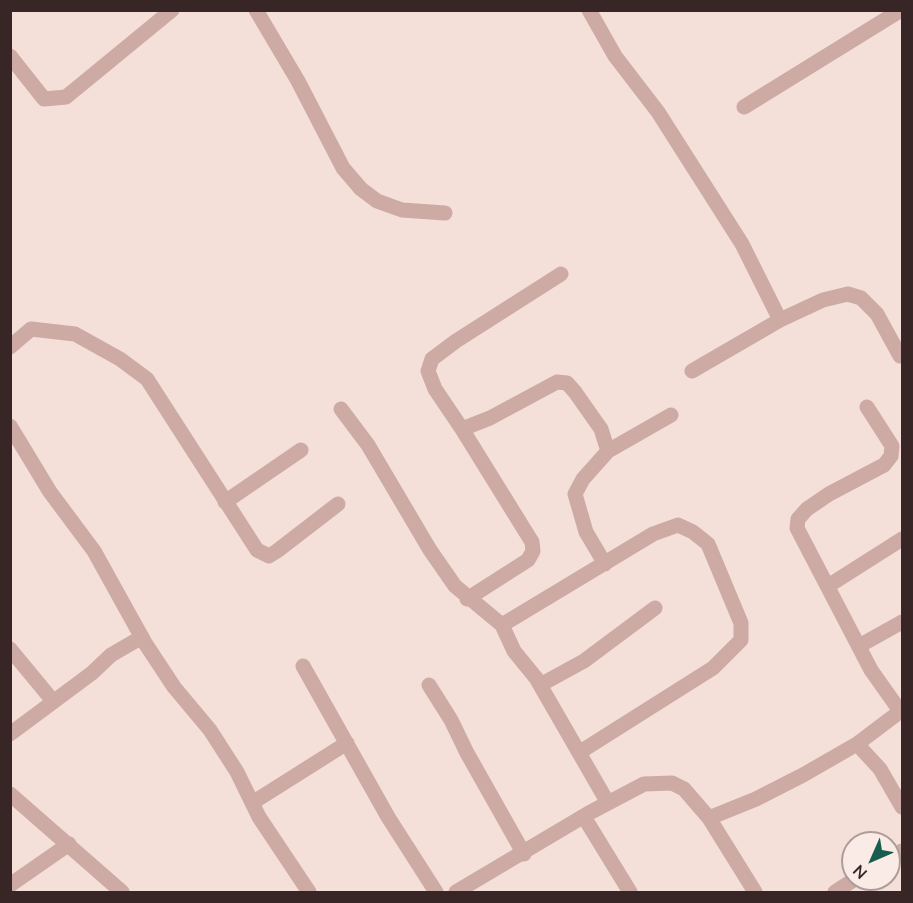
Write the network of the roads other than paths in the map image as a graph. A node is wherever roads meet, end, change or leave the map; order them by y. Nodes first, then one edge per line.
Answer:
1 (172, 10) edge
2 (256, 10) edge
3 (590, 10) edge
4 (901, 10) edge
5 (10, 56) edge
6 (744, 107) dead end
7 (445, 213) dead end
8 (561, 274) dead end
9 (780, 320) junction
10 (10, 347) edge
11 (900, 356) dead end
12 (692, 371) dead end
13 (867, 407) dead end
14 (341, 409) dead end
15 (671, 415) dead end
16 (10, 426) edge
17 (462, 429) junction
18 (301, 450) dead end
19 (608, 451) junction
20 (225, 502) junction
21 (338, 504) dead end
22 (903, 539) edge
23 (605, 564) junction
24 (828, 586) junction
25 (467, 599) junction
26 (655, 608) dead end
27 (903, 622) edge
28 (502, 625) junction
29 (142, 637) junction
30 (859, 646) junction
31 (10, 649) edge
32 (303, 666) dead end
33 (429, 684) dead end
34 (540, 685) junction
35 (53, 701) junction
36 (901, 710) edge
37 (10, 734) edge
38 (347, 743) junction
39 (857, 744) junction
40 (580, 752) junction
41 (10, 794) edge
42 (252, 803) junction
43 (608, 803) junction
44 (903, 807) edge
45 (584, 816) junction
46 (709, 818) junction
47 (69, 844) junction
48 (524, 854) junction
49 (10, 885) edge
50 (477, 888) edge
51 (122, 892) edge
52 (309, 892) edge
53 (436, 892) edge
54 (456, 892) edge
55 (630, 892) edge
56 (755, 892) edge

1 - 5 street
2 - 7 street
3 - 9 street
4 - 6 street
8 - 17 street
9 - 11 street
9 - 12 street
10 - 20 street
13 - 24 street
14 - 25 street
15 - 19 street
16 - 29 street
17 - 19 street
17 - 25 street
18 - 20 street
19 - 23 street
20 - 21 street
22 - 24 street
23 - 28 street
23 - 40 street
24 - 30 street
25 - 28 street
26 - 34 street
27 - 30 street
28 - 34 street
29 - 35 street
29 - 42 street
30 - 36 street
31 - 35 street
32 - 38 street
33 - 48 street
34 - 40 street
35 - 37 street
36 - 39 street
38 - 42 street
38 - 53 street
39 - 44 street
39 - 46 street
40 - 43 street
41 - 47 street
42 - 52 street
43 - 45 street
43 - 46 street
45 - 48 street
45 - 55 street
46 - 56 street
47 - 49 street
47 - 51 street
48 - 50 street
50 - 54 street

